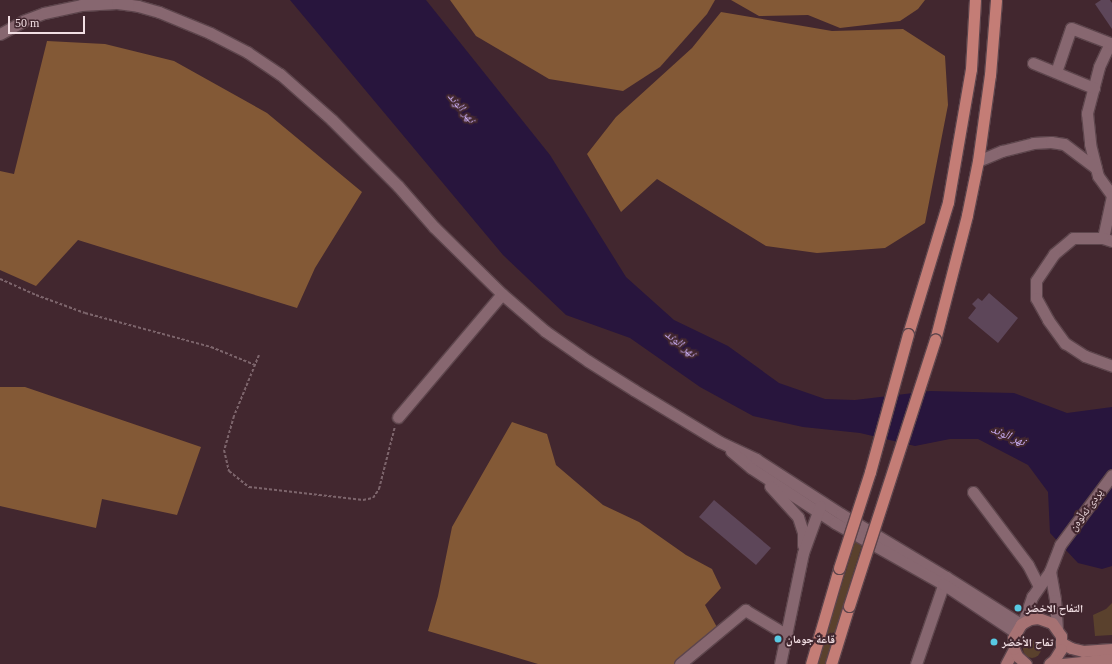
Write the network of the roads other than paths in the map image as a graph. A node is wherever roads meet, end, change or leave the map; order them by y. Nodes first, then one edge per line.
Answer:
1 (975, 0) edge
2 (996, 0) edge
3 (0, 34) edge
4 (1111, 44) edge
5 (1033, 63) dead end
6 (1056, 72) junction
7 (1094, 88) junction
8 (978, 161) junction
9 (1096, 168) junction
10 (1112, 196) edge
11 (1107, 239) edge
12 (502, 294) junction
13 (1112, 366) edge
14 (398, 417) road end
15 (720, 442) junction
16 (751, 468) junction
17 (1112, 475) edge
18 (973, 492) dead end
19 (820, 507) junction
20 (803, 553) junction
21 (1050, 571) junction
22 (945, 580) junction
23 (1038, 585) junction
24 (1020, 626) junction
25 (1057, 629) junction
26 (787, 635) junction
27 (1061, 646) junction
28 (1014, 649) junction
29 (1111, 658) edge
30 (680, 664) edge
31 (780, 664) edge
32 (811, 664) edge
33 (831, 664) edge
34 (916, 664) edge
35 (1006, 664) edge
36 (1026, 664) edge
37 (1049, 664) edge
38 (1065, 664) edge

1 - 32 main road, bridge
2 - 8 main road
3 - 12 street
4 - 6 street
4 - 7 street
5 - 6 street
6 - 7 street
7 - 9 street
8 - 9 street
8 - 33 main road, bridge
9 - 10 street
10 - 11 street
11 - 13 street
12 - 14 street
12 - 15 street
15 - 16 street
15 - 19 street
16 - 19 street
16 - 20 street
17 - 21 street, پردی ئەڵوەن
18 - 23 street
19 - 20 street
19 - 22 street
20 - 26 street
21 - 23 street
21 - 25 street
22 - 24 street
22 - 34 street
23 - 24 street
24 - 25 main road
24 - 28 main road
25 - 27 main road
26 - 30 street
26 - 31 street
27 - 29 main road
27 - 37 main road
27 - 38 street
28 - 35 main road
28 - 36 main road
29 - 38 main road

